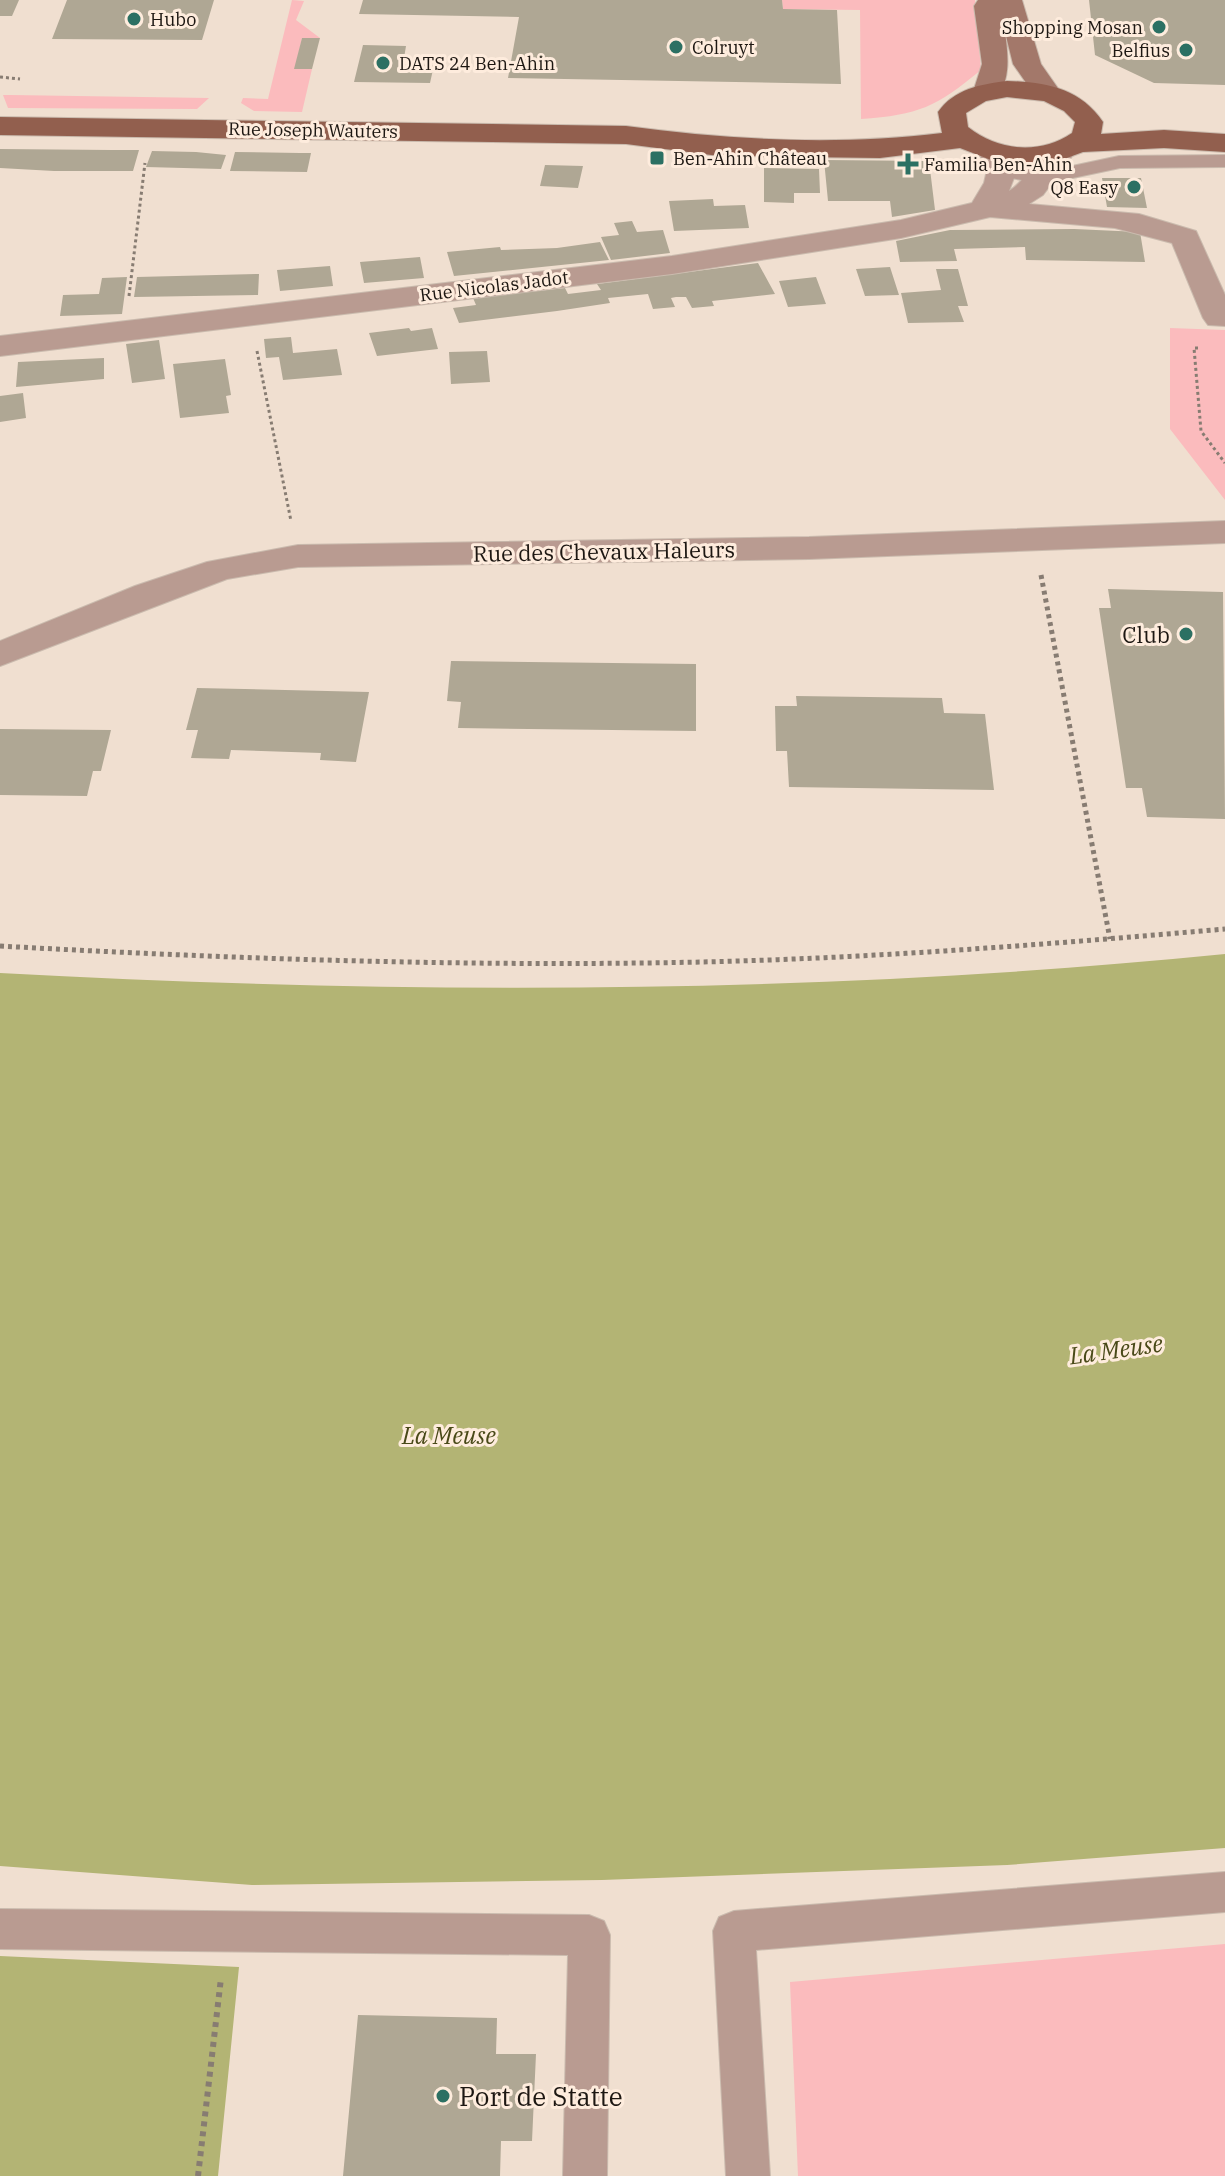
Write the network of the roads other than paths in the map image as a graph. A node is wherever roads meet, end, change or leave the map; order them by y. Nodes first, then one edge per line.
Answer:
1 (986, 0) edge
2 (1009, 0) edge
3 (987, 92) junction
4 (1048, 94) junction
5 (952, 112) junction
6 (1085, 114) junction
7 (0, 126) edge
8 (1225, 128) edge
9 (626, 135) junction
10 (963, 139) junction
11 (1225, 143) edge
12 (1070, 147) junction
13 (997, 161) junction
14 (1225, 161) edge
15 (1044, 178) junction
16 (984, 207) junction
17 (1222, 321) edge
18 (0, 346) edge
19 (1225, 532) edge
20 (0, 654) edge
21 (1225, 1892) edge
22 (0, 1929) edge
23 (585, 2176) edge
24 (748, 2176) edge

1 - 3 main road
2 - 4 main road
3 - 4 main road
3 - 5 main road, Rue Joseph Wauters
4 - 6 main road
5 - 9 main road, Rue Joseph Wauters
5 - 10 main road
6 - 8 main road
6 - 12 main road
7 - 9 main road, Rue Joseph Wauters
9 - 10 main road, Rue Joseph Wauters
10 - 13 main road
11 - 12 main road
12 - 13 main road
12 - 15 street, Rue Nicolas Jadot
13 - 15 lane
13 - 16 street
14 - 15 lane
15 - 16 street, Rue Nicolas Jadot
16 - 17 street
16 - 18 street, Rue Nicolas Jadot
19 - 20 street, Rue des Chevaux Haleurs
21 - 24 lane
22 - 23 lane

